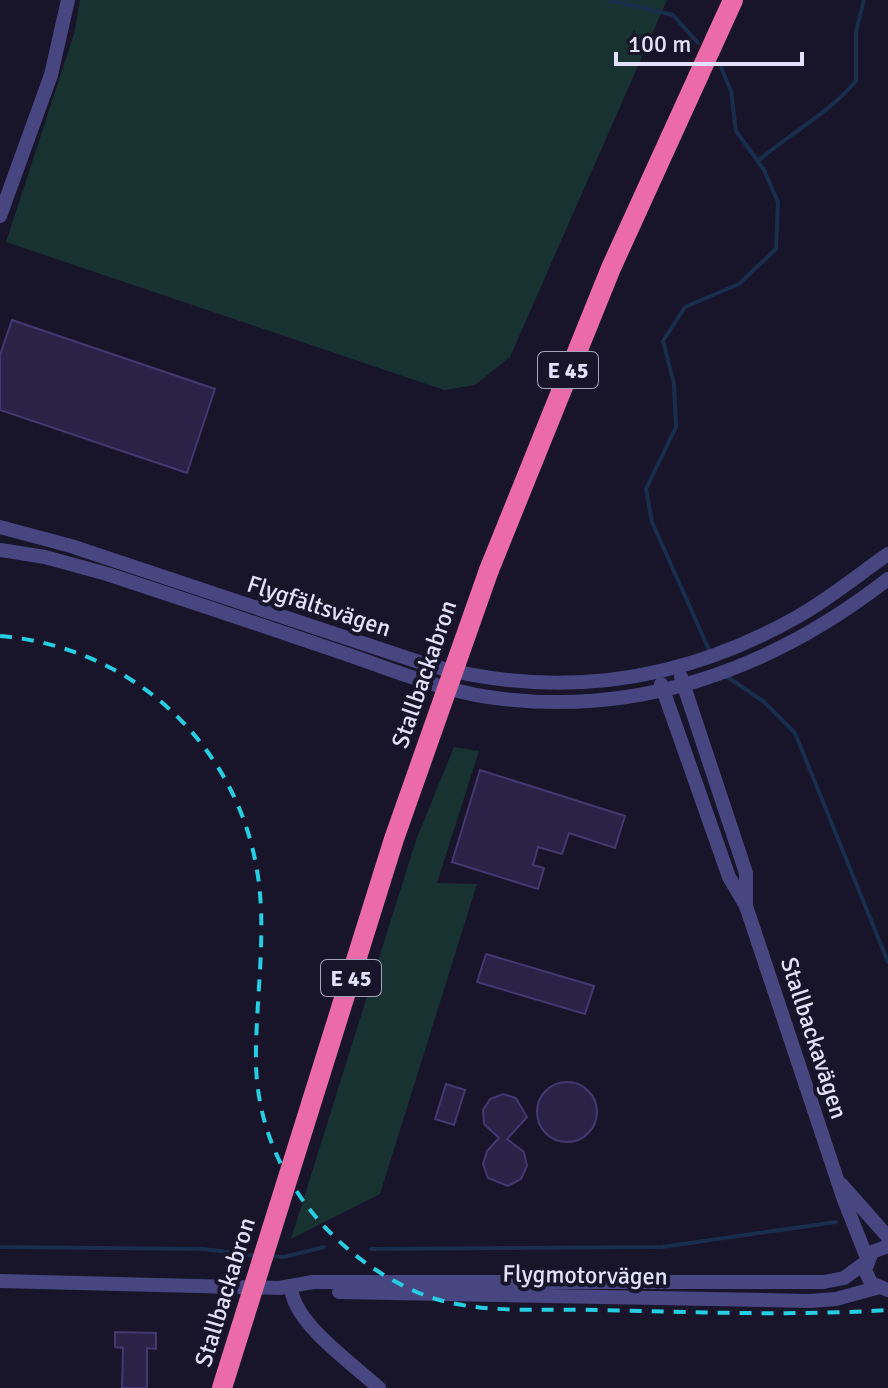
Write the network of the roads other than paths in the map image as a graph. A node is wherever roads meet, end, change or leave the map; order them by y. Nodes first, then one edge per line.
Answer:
1 (68, 0) edge
2 (733, 0) edge
3 (0, 216) edge
4 (0, 527) edge
5 (0, 550) edge
6 (888, 554) edge
7 (888, 579) edge
8 (684, 666) junction
9 (657, 672) junction
10 (685, 685) junction
11 (663, 692) junction
12 (746, 906) junction
13 (841, 1184) junction
14 (888, 1237) edge
15 (888, 1246) edge
16 (867, 1260) junction
17 (0, 1281) edge
18 (291, 1287) junction
19 (882, 1289) edge
20 (222, 1388) edge
21 (379, 1388) edge

1 - 3 street
2 - 20 highway, Stallbackabron / E 45, bridge
4 - 9 street, Flygfältsvägen
5 - 11 street, Flygfältsvägen
6 - 8 street, Flygfältsvägen
7 - 10 street, Flygfältsvägen
8 - 9 street, Flygfältsvägen
8 - 10 street, Stallbackavägen
9 - 11 street, Stallbackavägen
10 - 11 street, Flygfältsvägen
10 - 12 street, Stallbackavägen
11 - 12 street, Stallbackavägen
12 - 13 street, Stallbackavägen
13 - 14 street, Stallbackavägen
13 - 16 street, Stallbackavägen
15 - 16 street, Flygmotorvägen
16 - 18 street, Flygmotorvägen
16 - 19 street, Stallbackavägen
17 - 18 street, Flygmotorvägen
18 - 19 street, Flygmotorvägen
18 - 21 street

